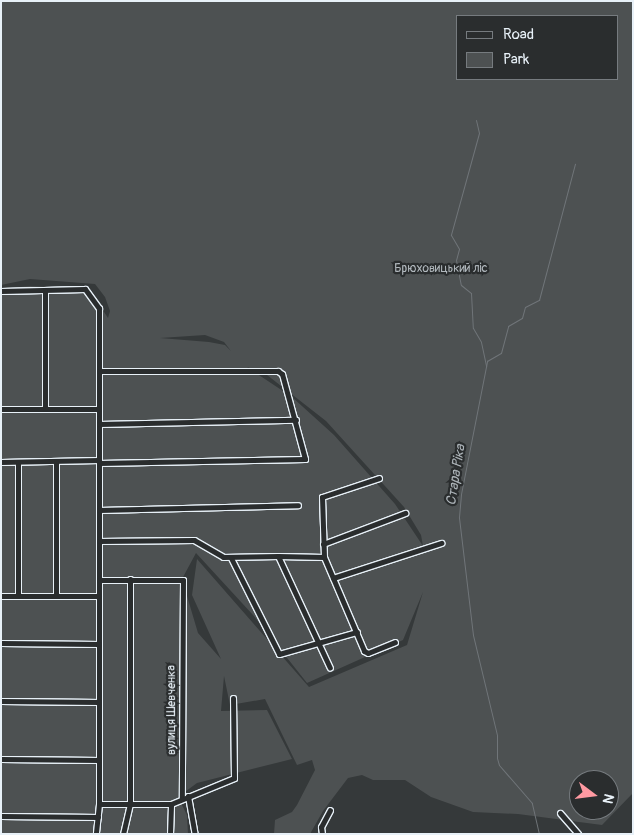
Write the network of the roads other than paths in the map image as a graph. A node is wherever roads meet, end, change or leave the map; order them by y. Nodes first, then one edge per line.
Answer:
1 (45, 290) junction
2 (1, 291) edge
3 (99, 371) junction
4 (1, 409) edge
5 (45, 409) junction
6 (99, 409) junction
7 (296, 420) junction
8 (99, 424) junction
9 (56, 461) junction
10 (99, 461) junction
11 (1, 462) edge
12 (18, 462) junction
13 (379, 478) dead end
14 (298, 505) dead end
15 (99, 510) junction
16 (404, 514) dead end
17 (99, 541) junction
18 (441, 543) dead end
19 (323, 544) junction
20 (278, 556) junction
21 (324, 557) junction
22 (231, 558) junction
23 (333, 578) junction
24 (130, 579) junction
25 (99, 580) junction
26 (1, 596) edge
27 (18, 596) junction
28 (56, 596) junction
29 (99, 596) junction
30 (357, 632) junction
31 (395, 642) dead end
32 (1, 643) edge
33 (99, 644) junction
34 (319, 645) junction
35 (330, 668) dead end
36 (233, 698) dead end
37 (1, 701) edge
38 (99, 702) junction
39 (1, 759) edge
40 (99, 760) junction
41 (188, 796) junction
42 (182, 799) junction
43 (99, 804) junction
44 (130, 804) junction
45 (171, 804) junction
46 (330, 810) dead end
47 (560, 813) dead end
48 (1, 816) edge
49 (98, 817) junction
50 (96, 834) edge
51 (123, 834) edge
52 (170, 834) edge
53 (195, 834) edge
54 (322, 834) edge
55 (578, 834) edge

1 - 2 street
1 - 3 street
1 - 5 street
3 - 6 street
3 - 7 street
4 - 5 street
5 - 6 street
6 - 8 street
7 - 8 street
7 - 10 street
8 - 10 street
9 - 10 street
9 - 12 street
9 - 28 street
10 - 15 street
11 - 12 street
12 - 27 street
13 - 19 street
14 - 15 street
15 - 17 street
16 - 19 street
17 - 22 street
17 - 25 street
18 - 23 street
19 - 21 street
20 - 21 street
20 - 22 street
20 - 34 street
21 - 23 street
22 - 34 street
23 - 30 street
24 - 25 street
24 - 42 street, вулиця Шевченка
24 - 44 street
25 - 29 street
26 - 27 street
27 - 28 street
28 - 29 street
29 - 33 street
30 - 31 street
30 - 34 street
32 - 33 street
33 - 38 street
34 - 35 street
36 - 41 street
37 - 38 street
38 - 40 street
39 - 40 street
40 - 43 street
41 - 42 street
41 - 53 street
42 - 45 street
43 - 44 street
43 - 49 street
44 - 45 street
44 - 51 street
45 - 52 street
46 - 54 street
47 - 55 street
48 - 49 street
49 - 50 street

